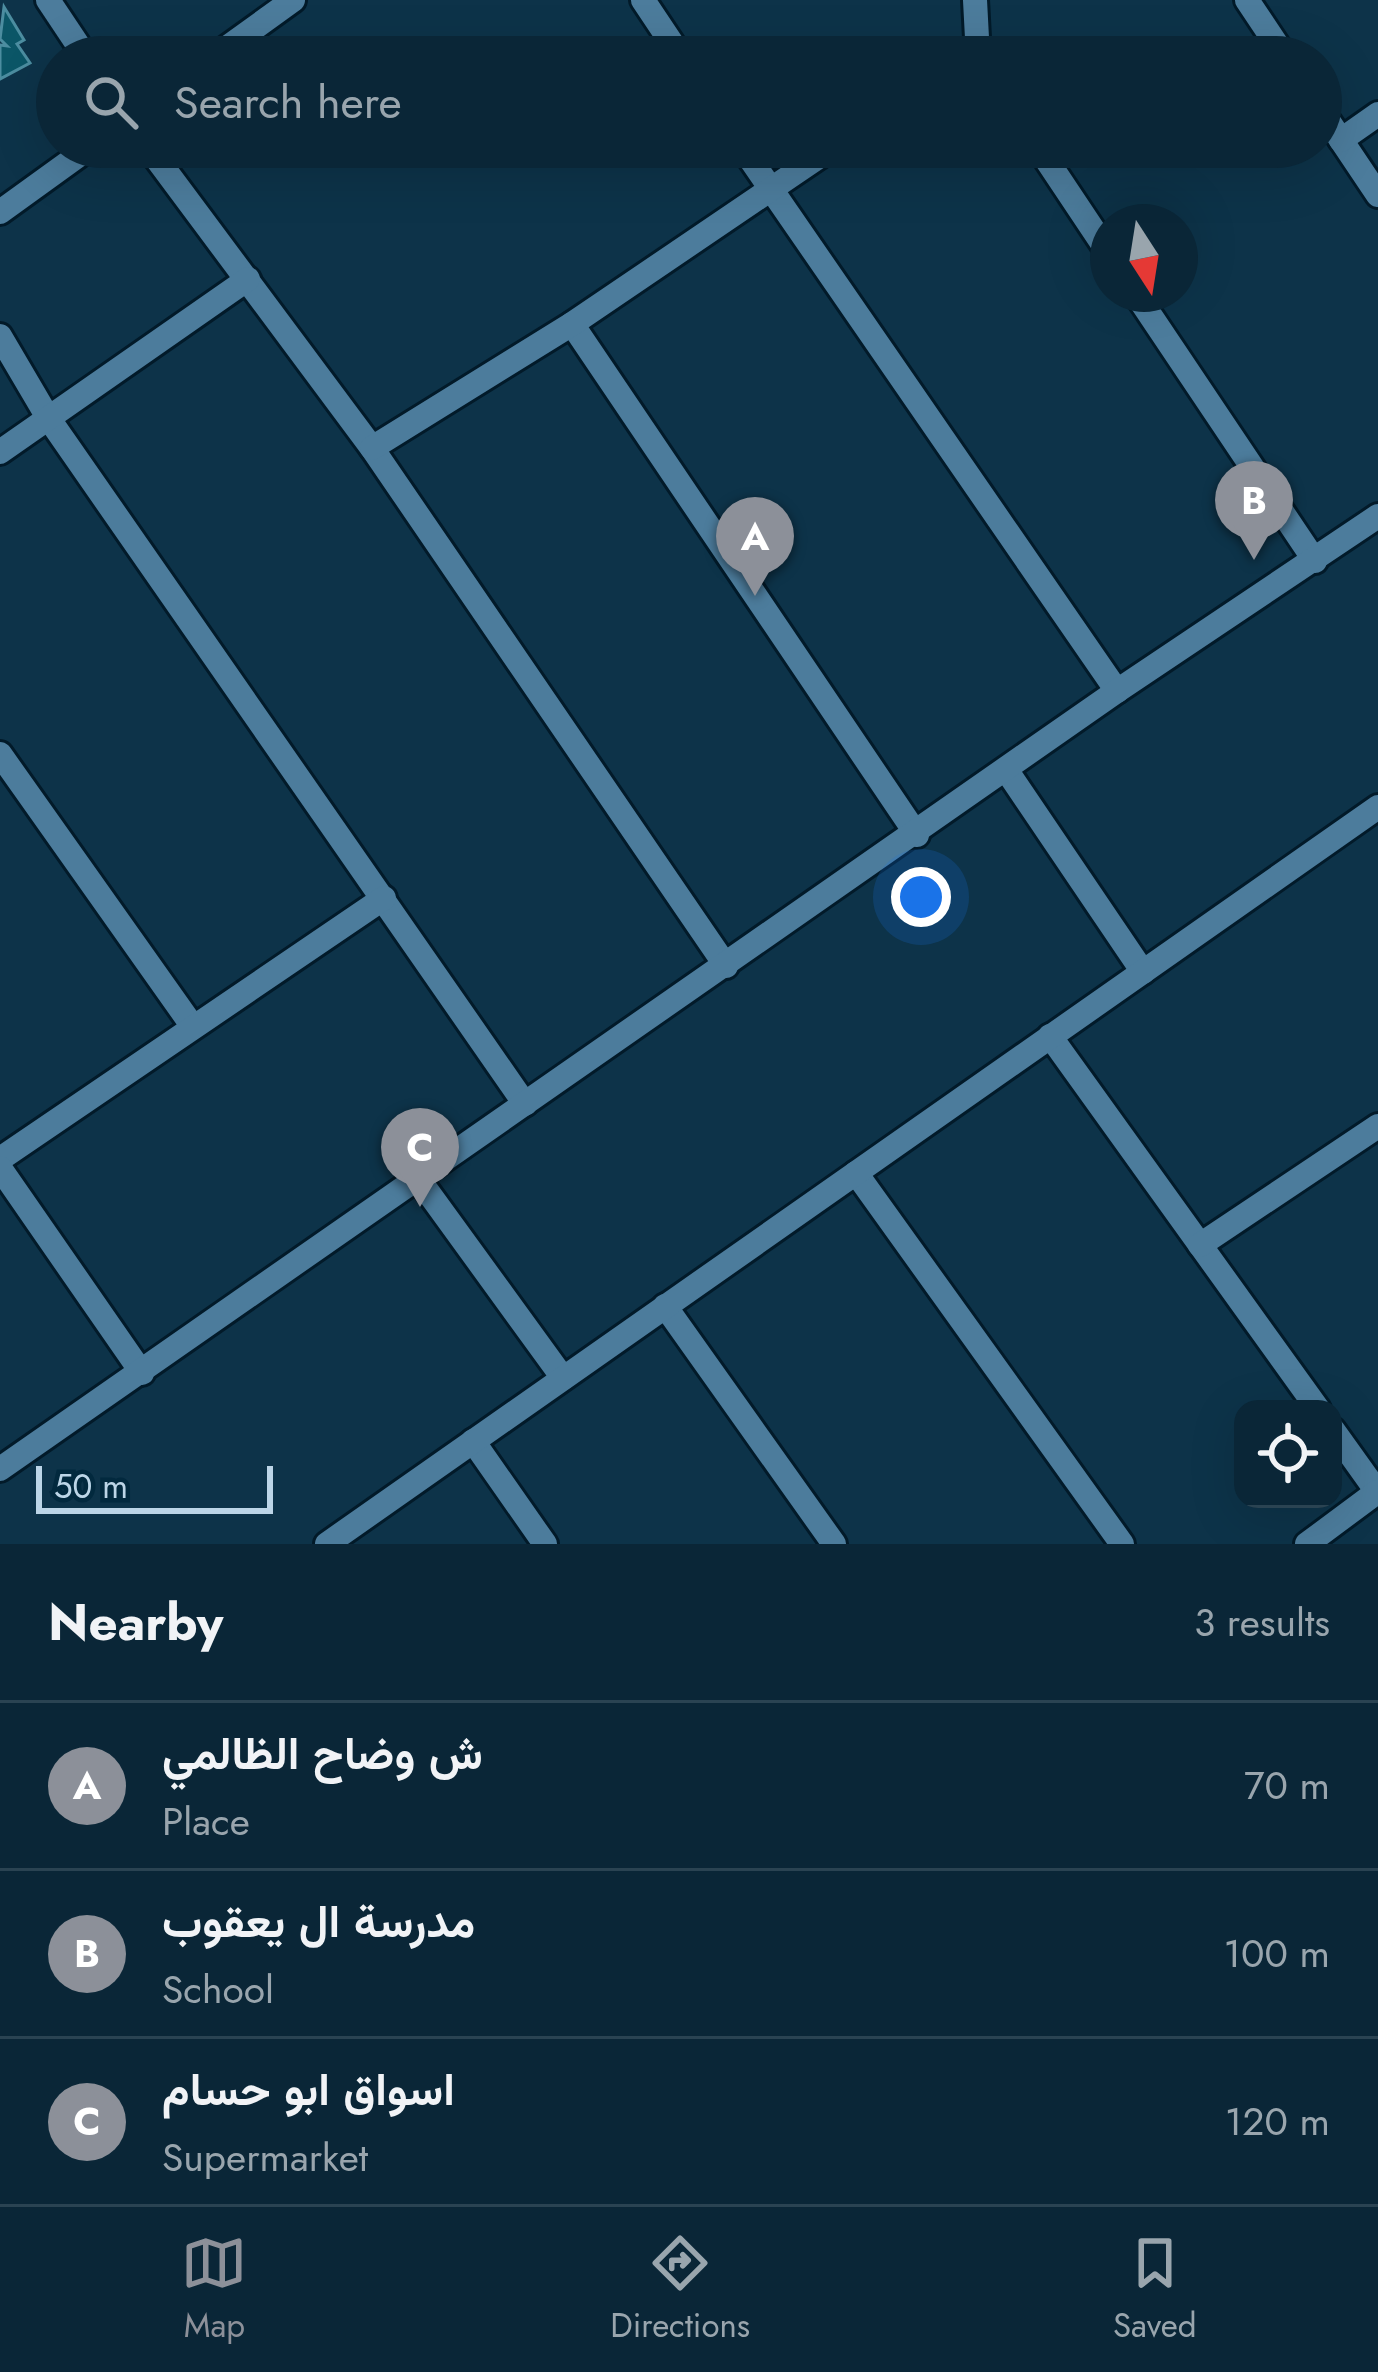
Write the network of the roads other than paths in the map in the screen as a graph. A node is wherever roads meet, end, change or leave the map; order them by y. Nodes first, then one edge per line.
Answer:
1 (48, 0) edge
2 (293, 0) edge
3 (643, 0) edge
4 (976, 0) edge
5 (1247, 0) edge
6 (72, 36) edge
7 (243, 36) edge
8 (667, 36) edge
9 (974, 36) edge
10 (1271, 36) edge
11 (1378, 114) edge
12 (1342, 139) edge
13 (1342, 141) edge
14 (61, 168) edge
15 (164, 168) edge
16 (756, 168) edge
17 (801, 168) edge
18 (1052, 168) edge
19 (770, 189) junction
20 (1378, 195) edge
21 (0, 212) edge
22 (1090, 224) edge
23 (248, 279) junction
24 (1148, 312) edge
25 (572, 324) junction
26 (0, 336) edge
27 (47, 416) junction
28 (372, 448) junction
29 (0, 452) edge
30 (1378, 517) edge
31 (1315, 561) junction
32 (1118, 691) junction
33 (0, 754) edge
34 (1007, 771) junction
35 (1378, 807) edge
36 (917, 835) junction
37 (384, 898) junction
38 (727, 966) junction
39 (1143, 972) junction
40 (191, 1024) junction
41 (1050, 1036) junction
42 (525, 1104) junction
43 (1378, 1126) edge
44 (0, 1163) edge
45 (856, 1173) junction
46 (420, 1181) junction
47 (1200, 1245) junction
48 (665, 1306) junction
49 (142, 1373) junction
50 (563, 1378) junction
51 (1312, 1400) edge
52 (473, 1442) junction
53 (1342, 1443) edge
54 (0, 1469) edge
55 (1378, 1493) edge
56 (327, 1544) edge
57 (545, 1544) edge
58 (834, 1544) edge
59 (1122, 1544) edge
60 (1307, 1544) edge

1 - 6 street
2 - 7 street
3 - 8 street
4 - 9 street
5 - 10 street
11 - 12 street
13 - 20 street
14 - 21 street
15 - 23 street
16 - 19 street
17 - 19 street
18 - 22 street
19 - 25 street
19 - 32 street
23 - 27 street
23 - 28 street
24 - 31 street
25 - 28 street
25 - 36 street
26 - 27 street
27 - 29 street
27 - 37 street
28 - 38 street
30 - 31 street
31 - 32 street
32 - 34 street
33 - 40 street
34 - 36 street
34 - 39 street
35 - 39 street
36 - 38 street
37 - 40 street
37 - 42 street
38 - 42 street
39 - 41 street
40 - 44 street
41 - 45 street
41 - 47 street
42 - 46 street
43 - 47 street
44 - 49 street
45 - 48 street
45 - 59 street
46 - 49 street
46 - 50 street
47 - 51 street
48 - 50 street
48 - 58 street
49 - 54 street
50 - 52 street
52 - 56 street
52 - 57 street
53 - 55 street
55 - 60 street

